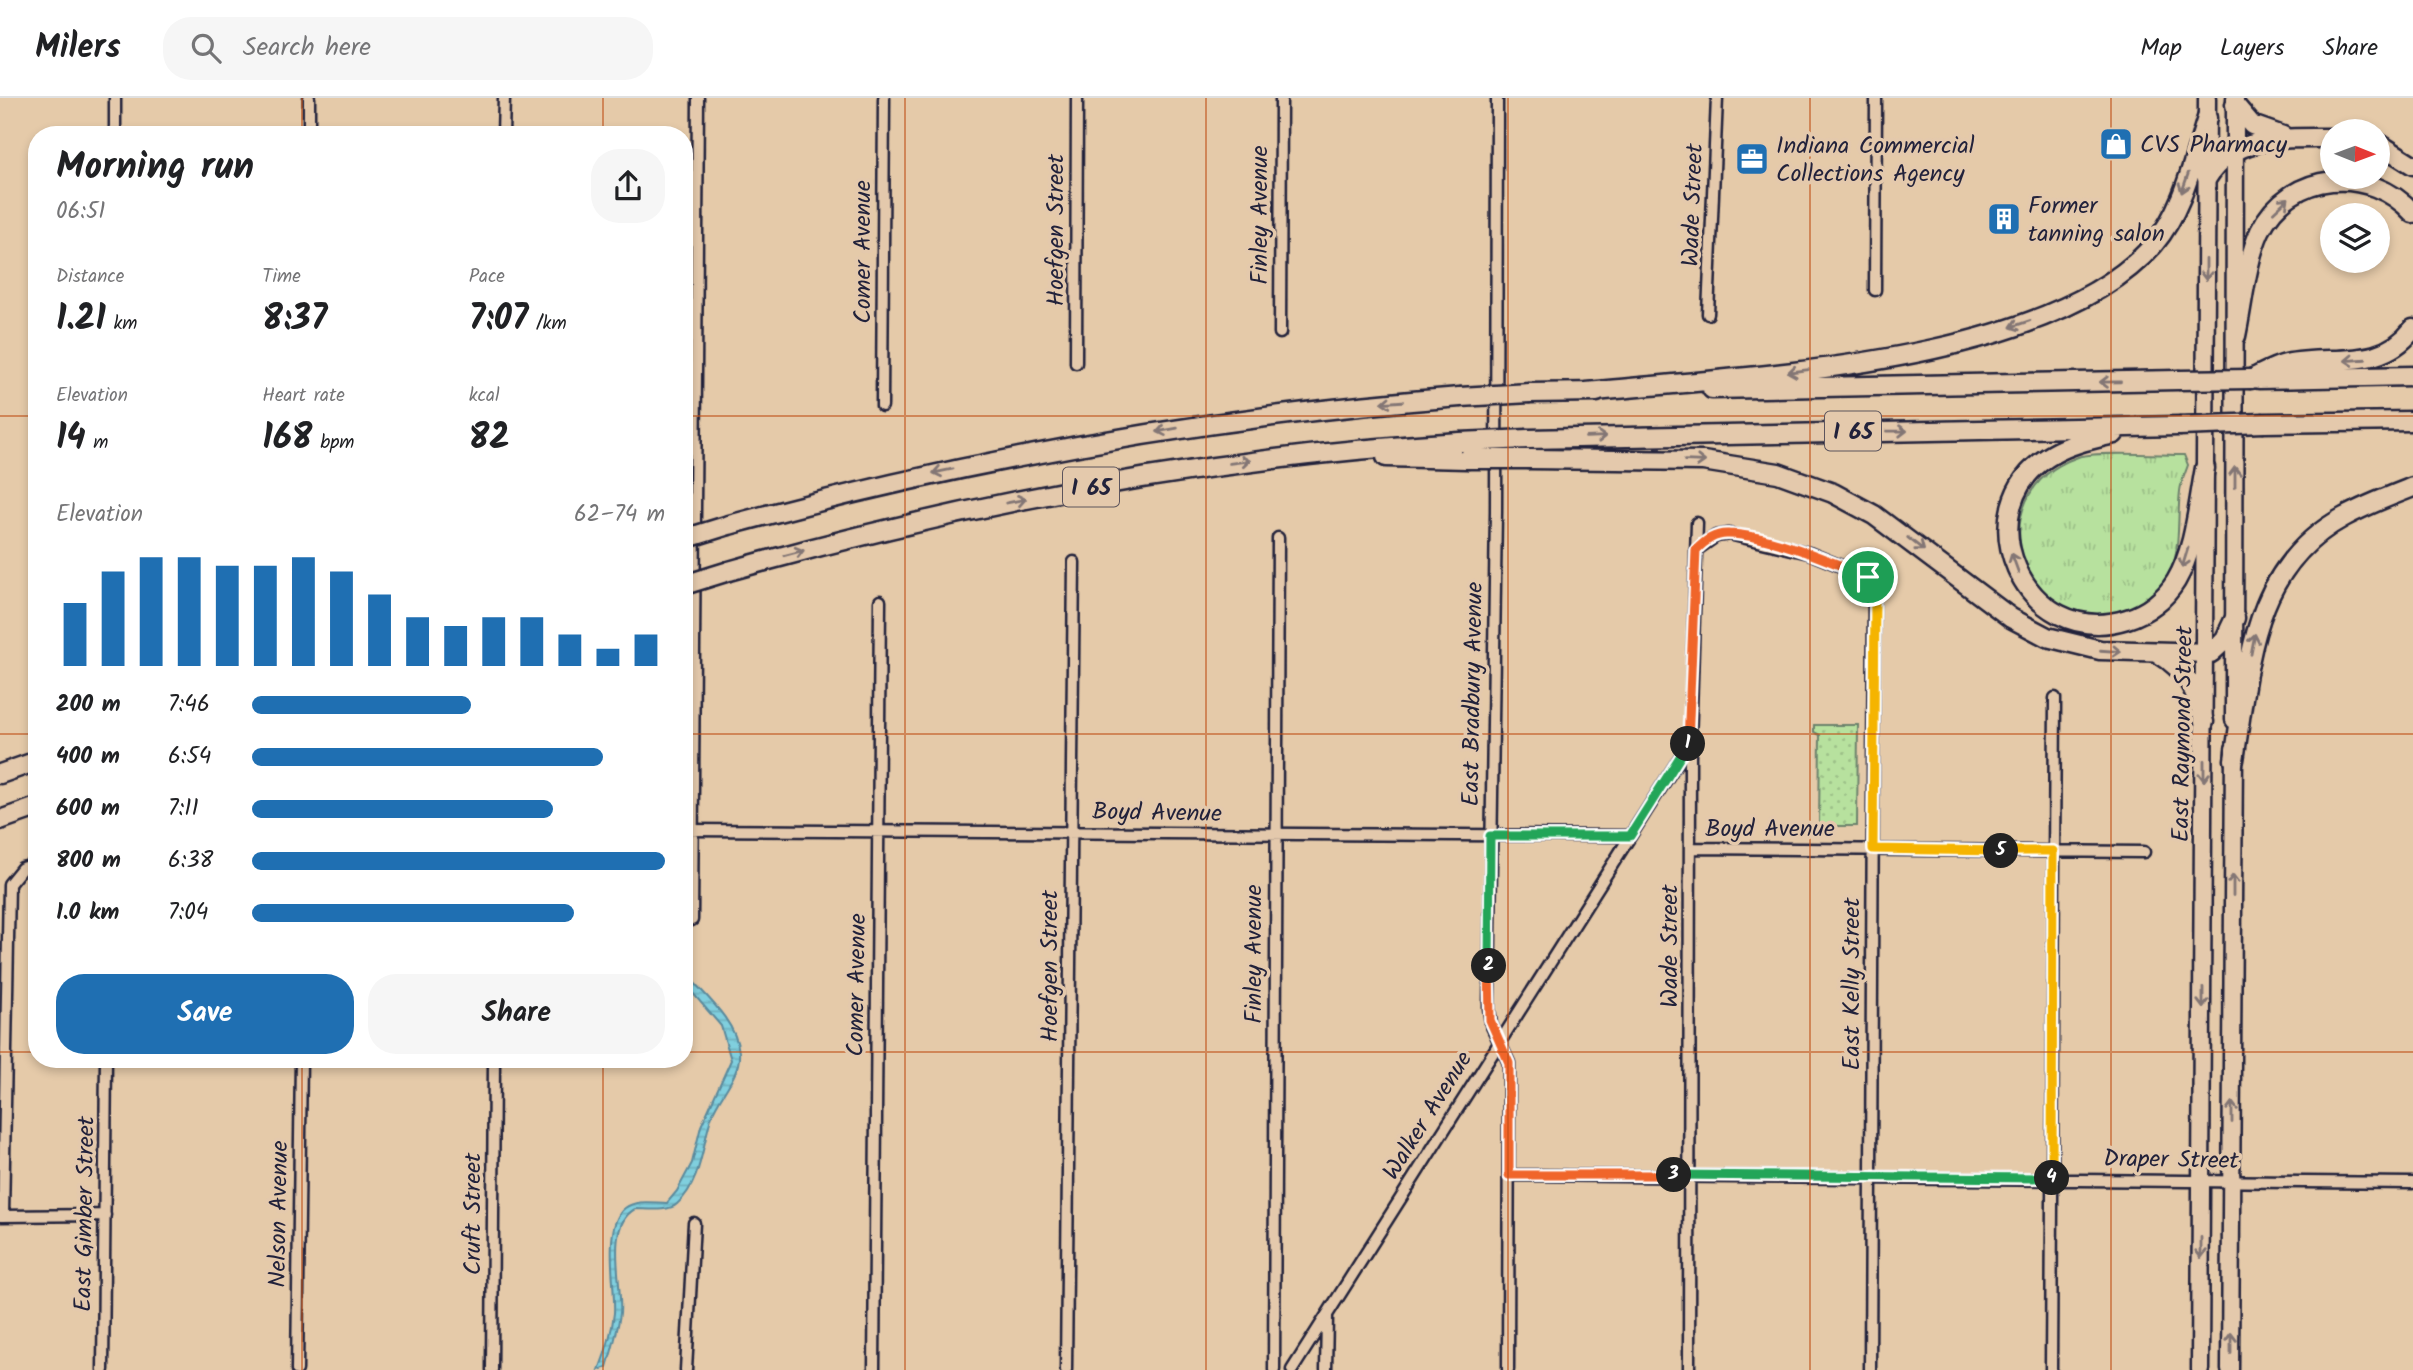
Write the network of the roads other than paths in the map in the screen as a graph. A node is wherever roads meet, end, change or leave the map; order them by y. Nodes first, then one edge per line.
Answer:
1 (115, 98) edge
2 (309, 98) edge
3 (503, 98) edge
4 (698, 98) edge
5 (884, 98) edge
6 (1077, 98) edge
7 (1281, 98) edge
8 (1497, 98) edge
9 (1717, 98) edge
10 (1875, 98) edge
11 (2207, 98) edge
12 (2235, 102) edge
13 (2207, 118) junction
14 (115, 126) edge
15 (309, 126) edge
16 (503, 126) edge
17 (2294, 138) junction
18 (2320, 138) edge
19 (2235, 149) junction
20 (2390, 151) edge
21 (2413, 165) edge
22 (2207, 178) junction
23 (2413, 213) edge
24 (1875, 290) dead end
25 (1708, 314) dead end
26 (2413, 329) edge
27 (1279, 333) dead end
28 (2236, 336) junction
29 (1076, 363) dead end
30 (2262, 376) junction
31 (2413, 376) edge
32 (1586, 392) junction
33 (881, 407) dead end
34 (2413, 421) edge
35 (2144, 427) junction
36 (1464, 450) junction
37 (693, 464) edge
38 (2205, 468) junction
39 (2413, 487) edge
40 (1697, 523) dead end
41 (693, 536) edge
42 (1278, 538) dead end
43 (1696, 550) junction
44 (1073, 562) dead end
45 (693, 582) edge
46 (880, 601) dead end
47 (2235, 618) junction
48 (2158, 653) junction
49 (2205, 654) junction
50 (2055, 698) dead end
51 (2204, 722) junction
52 (1690, 741) junction
53 (2234, 760) junction
54 (28, 764) edge
55 (0, 774) edge
56 (28, 810) edge
57 (0, 820) edge
58 (693, 830) edge
59 (878, 830) junction
60 (1071, 832) junction
61 (1275, 835) junction
62 (1490, 836) junction
63 (1630, 836) junction
64 (1690, 848) junction
65 (1873, 849) junction
66 (2053, 851) junction
67 (2144, 852) dead end
68 (28, 866) edge
69 (3, 1038) edge
70 (1499, 1039) junction
71 (106, 1068) edge
72 (301, 1068) edge
73 (494, 1068) edge
74 (1509, 1175) junction
75 (1689, 1175) junction
76 (1871, 1177) junction
77 (2052, 1178) junction
78 (2201, 1180) junction
79 (2231, 1180) junction
80 (2413, 1183) edge
81 (1, 1216) edge
82 (105, 1216) junction
83 (694, 1223) dead end
84 (1327, 1315) junction
85 (103, 1370) edge
86 (297, 1370) edge
87 (492, 1370) edge
88 (686, 1370) edge
89 (873, 1370) edge
90 (1066, 1370) edge
91 (1274, 1370) edge
92 (1292, 1370) edge
93 (1326, 1370) edge
94 (1508, 1370) edge
95 (1689, 1370) edge
96 (1870, 1370) edge
97 (2051, 1370) edge
98 (2200, 1370) edge
99 (2230, 1370) edge

1 - 14 street
2 - 15 street
3 - 16 street
4 - 37 street
5 - 33 street, Comer Avenue
6 - 29 street, Hoefgen Street
7 - 27 street, Finley Avenue
8 - 62 street, East Bradbury Avenue
9 - 25 street, Wade Street
10 - 24 street
11 - 13 main road, East Raymond Street
12 - 17 highway
12 - 19 main road, East Raymond Street
13 - 22 main road, East Raymond Street
13 -> 32 highway
17 - 18 highway
17 - 19 highway
19 - 22 highway
19 - 28 main road, East Raymond Street
20 - 21 highway
22 -> 38 main road, East Raymond Street
28 -> 23 highway
26 -> 30 highway
47 -> 28 main road, East Raymond Street
30 - 31 highway, I 65
30 -> 32 highway, I 65, bridge
32 -> 41 highway, I 65, bridge
34 - 35 highway, I 65, bridge
36 -> 35 highway, I 65, bridge
38 -> 35 highway
45 -> 36 highway, I 65, bridge
36 -> 48 highway, bridge
38 - 49 main road, East Raymond Street
53 -> 39 highway
40 - 43 street, Wade Street
42 - 61 street, Finley Avenue
43 - 52 street, Wade Street
43 - 65 street, East Kelly Street
44 - 60 street, Hoefgen Street
46 - 59 street, Comer Avenue
47 - 49 highway
47 - 53 main road, East Raymond Street
48 - 49 highway
48 - 51 highway
49 - 51 main road, East Raymond Street
50 - 66 street
51 -> 78 main road, East Raymond Street
52 - 63 street, Walker Avenue
52 - 64 street, Wade Street
79 -> 53 main road, East Raymond Street
54 - 55 highway
56 - 57 highway
58 - 59 street, Boyd Avenue
59 - 60 street, Boyd Avenue
59 - 89 street, Comer Avenue
60 - 61 street, Boyd Avenue
60 - 90 street, Hoefgen Street
61 - 62 street, Boyd Avenue
61 - 91 street, Finley Avenue
62 - 63 street, Boyd Avenue
62 - 70 street, East Bradbury Avenue
63 - 70 street, Walker Avenue
64 - 65 street, Boyd Avenue
64 - 75 street, Wade Street
65 - 66 street, Boyd Avenue
65 - 76 street, East Kelly Street
66 - 67 street, Boyd Avenue
66 - 77 street
68 - 69 street
69 - 81 street
70 - 74 street, East Bradbury Avenue
70 - 84 street, Walker Avenue
71 - 82 street, East Gimber Street
72 - 86 street, Nelson Avenue
73 - 87 street, Cruft Street
74 - 75 street, Draper Street
74 - 94 street, East Bradbury Avenue
75 - 76 street, Draper Street
75 - 95 street, Wade Street
76 - 77 street, Draper Street
76 - 96 street, East Kelly Street
77 - 78 street, Draper Street
77 - 97 street
78 - 79 street, Draper Street
78 -> 98 main road, East Raymond Street
79 - 80 street, Draper Street
99 -> 79 main road, East Raymond Street
81 - 82 street
82 - 85 street, East Gimber Street
83 - 88 street
84 - 92 street, Walker Avenue
84 - 93 street

